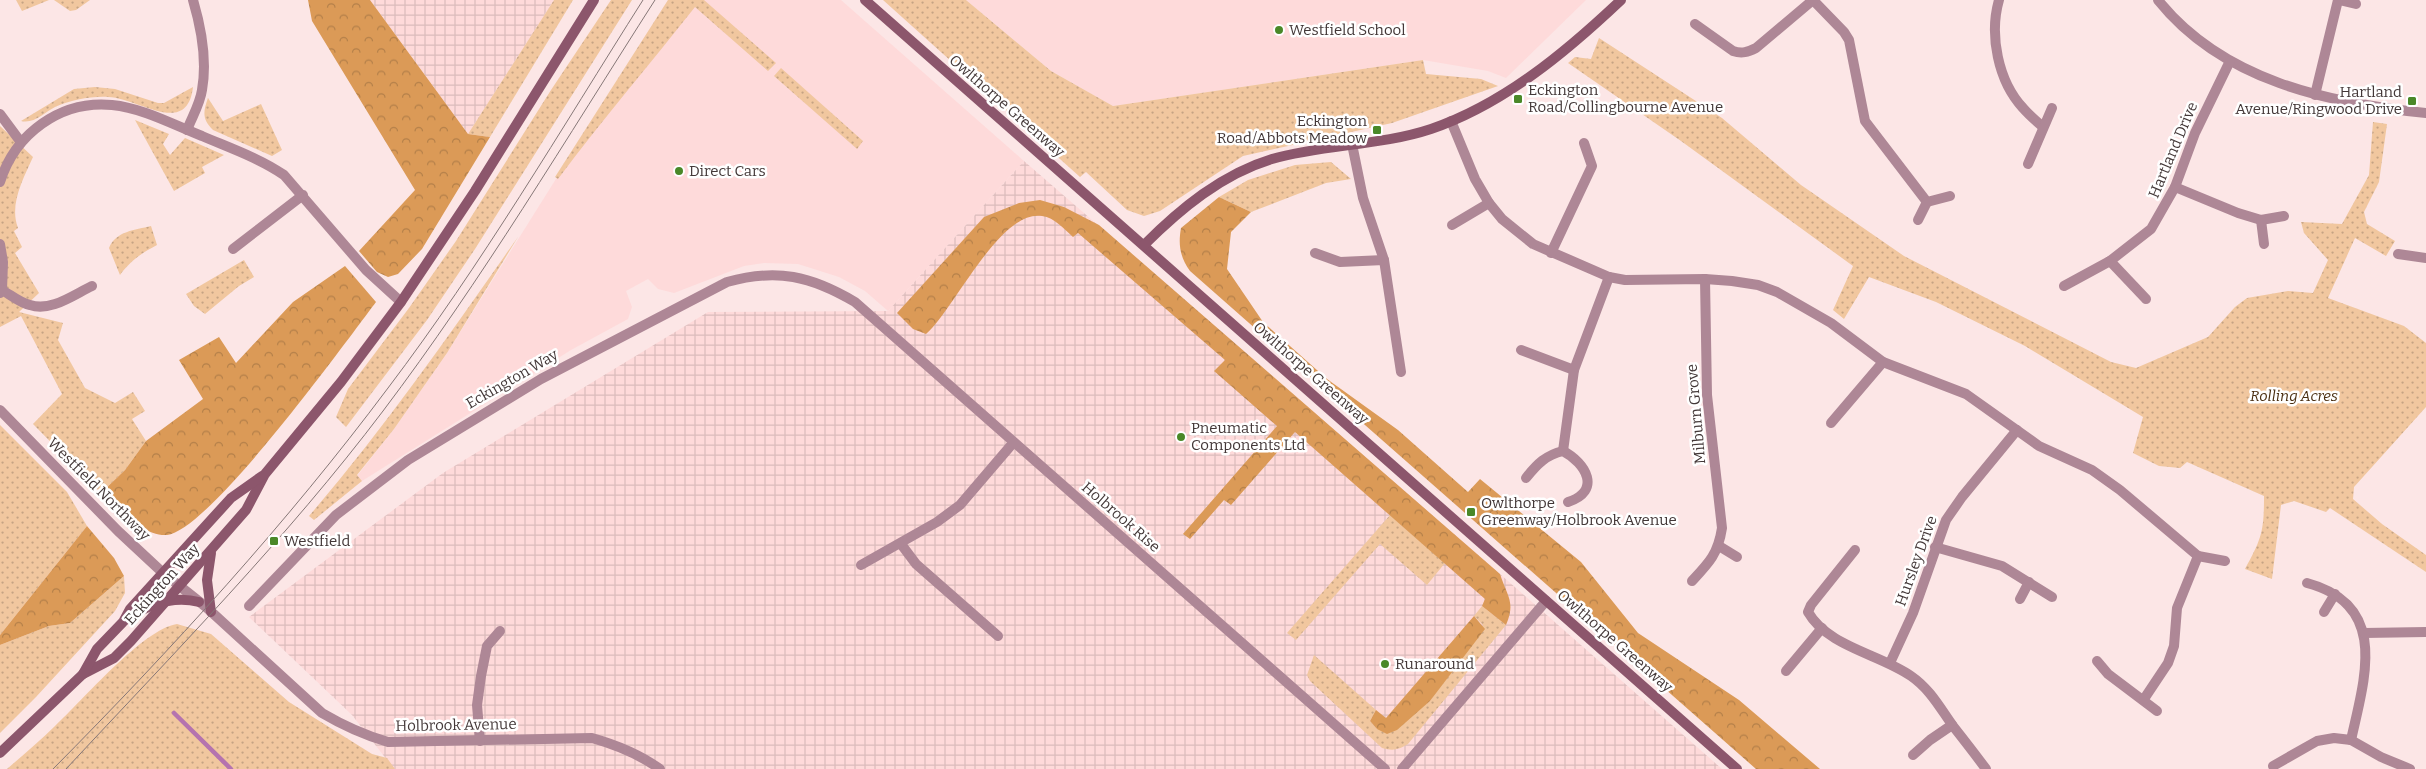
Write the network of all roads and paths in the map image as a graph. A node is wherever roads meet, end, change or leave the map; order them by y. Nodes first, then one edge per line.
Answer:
1 (193, 0) edge
2 (594, 0) edge
3 (865, 0) edge
4 (1621, 0) edge
5 (1813, 0) edge
6 (1999, 0) edge
7 (2158, 0) edge
8 (2338, 0) edge
9 (2356, 4) dead end
10 (1695, 24) dead end
11 (2230, 61) junction
12 (2316, 95) junction
13 (2052, 108) dead end
14 (2426, 113) edge
15 (0, 114) edge
16 (1450, 122) junction
17 (2043, 127) junction
18 (187, 130) junction
19 (20, 141) junction
20 (1584, 143) dead end
21 (1352, 144) junction
22 (2028, 164) dead end
23 (0, 182) edge
24 (2175, 187) junction
25 (303, 196) junction
26 (1950, 196) dead end
27 (1927, 202) junction
28 (1489, 203) junction
29 (2284, 216) dead end
30 (1918, 220) dead end
31 (2261, 220) junction
32 (1452, 225) dead end
33 (0, 244) edge
34 (2264, 244) dead end
35 (1144, 245) junction
36 (233, 249) dead end
37 (1315, 253) dead end
38 (1551, 253) junction
39 (2398, 254) dead end
40 (2426, 258) edge
41 (1384, 260) junction
42 (2110, 261) junction
43 (1609, 277) junction
44 (1705, 279) junction
45 (92, 286) dead end
46 (2064, 286) dead end
47 (835, 290) joint
48 (1, 292) edge
49 (2146, 299) dead end
50 (401, 302) junction
51 (1521, 350) dead end
52 (1883, 362) junction
53 (1574, 370) junction
54 (1401, 372) dead end
55 (0, 410) edge
56 (1831, 423) dead end
57 (2017, 430) junction
58 (1013, 443) junction
59 (1563, 450) junction
60 (265, 474) junction
61 (1526, 478) dead end
62 (1568, 502) dead end
63 (901, 544) junction
64 (1719, 546) junction
65 (1935, 547) junction
66 (1855, 550) dead end
67 (211, 552) junction
68 (2198, 556) junction
69 (1737, 557) dead end
70 (2225, 561) dead end
71 (861, 565) dead end
72 (162, 572) junction
73 (1692, 581) dead end
74 (2029, 582) junction
75 (2306, 583) dead end
76 (180, 586) junction
77 (2335, 594) junction
78 (2052, 597) dead end
79 (2020, 599) dead end
80 (167, 601) junction
81 (1546, 601) junction
82 (199, 602) junction
83 (249, 606) dead end
84 (211, 612) junction
85 (2324, 612) dead end
86 (122, 622) junction
87 (1822, 628) junction
88 (500, 631) dead end
89 (2426, 632) edge
90 (2364, 633) junction
91 (998, 636) dead end
92 (2097, 661) dead end
93 (1890, 663) junction
94 (1786, 671) dead end
95 (83, 674) junction
96 (2144, 699) junction
97 (2157, 711) dead end
98 (1952, 724) junction
99 (480, 740) junction
100 (2351, 740) junction
101 (0, 753) edge
102 (1913, 755) dead end
103 (2273, 766) dead end
104 (660, 769) edge
105 (1385, 769) edge
106 (1402, 769) edge
107 (1737, 769) edge
108 (1986, 769) edge
109 (2410, 769) edge

1 - 18 street
2 - 50 street, Eckington Way
3 - 35 street, Owlthorpe Greenway
4 - 16 street
5 - 10 street
5 - 27 street
6 - 17 street
7 - 11 street
8 - 9 street
8 - 12 street
11 - 12 street
11 - 24 street, Hartland Drive
12 - 14 street
13 - 17 street
15 - 19 street
16 - 21 street
16 - 28 street
17 - 22 street
18 - 19 street
18 - 25 street
19 - 23 street
20 - 38 street
21 - 35 street
21 - 41 street
24 - 31 street
24 - 42 street, Hartland Drive
25 - 36 street
25 - 50 street
26 - 27 street
27 - 30 street
28 - 32 street
28 - 38 street
29 - 31 street
31 - 34 street
33 - 48 street
35 - 81 street, Owlthorpe Greenway
37 - 41 street
38 - 43 street
39 - 40 street
41 - 54 street
42 - 46 street, Hartland Drive
42 - 49 street
43 - 44 street
43 - 53 street
44 - 52 street
44 - 64 street, Milburn Grove
45 - 48 street
47 - 58 street, Holbrook Rise
47 - 83 street, Eckington Way
50 - 60 street, Eckington Way
51 - 53 street
52 - 56 street
52 - 57 street
53 - 59 street
55 - 72 street, Westfield Northway
57 - 65 street, Hursley Drive
57 - 68 street
58 - 63 street
58 - 105 street, Holbrook Rise
59 - 61 street
59 - 62 street
60 - 67 street, Eckington Way
60 - 72 street, Eckington Way
63 - 71 street
63 - 91 street
64 - 69 street
64 - 73 street, Milburn Grove
65 - 74 street
65 - 93 street, Hursley Drive
66 - 87 street
67 - 76 street, Eckington Way
67 - 84 street
68 - 70 street
68 - 96 street
72 - 76 street, Westfield Northway
72 - 86 street, Eckington Way
74 - 78 street
74 - 79 street
75 - 77 street
76 - 80 street, Eckington Way
76 - 82 street, Holbrook Avenue
77 - 85 street
77 - 90 street
80 - 82 street
80 - 86 street
80 - 95 street, Eckington Way
81 - 106 street
81 - 107 street, Owlthorpe Greenway
82 - 84 street, Holbrook Avenue
84 - 99 street, Holbrook Avenue
86 - 95 street, Eckington Way
87 - 93 street
87 - 94 street
88 - 99 street
89 - 90 street
90 - 100 street
92 - 96 street
93 - 98 street
95 - 101 street, Eckington Way
96 - 97 street
98 - 102 street
98 - 108 street
99 - 104 street, Holbrook Avenue
100 - 103 street
100 - 109 street

